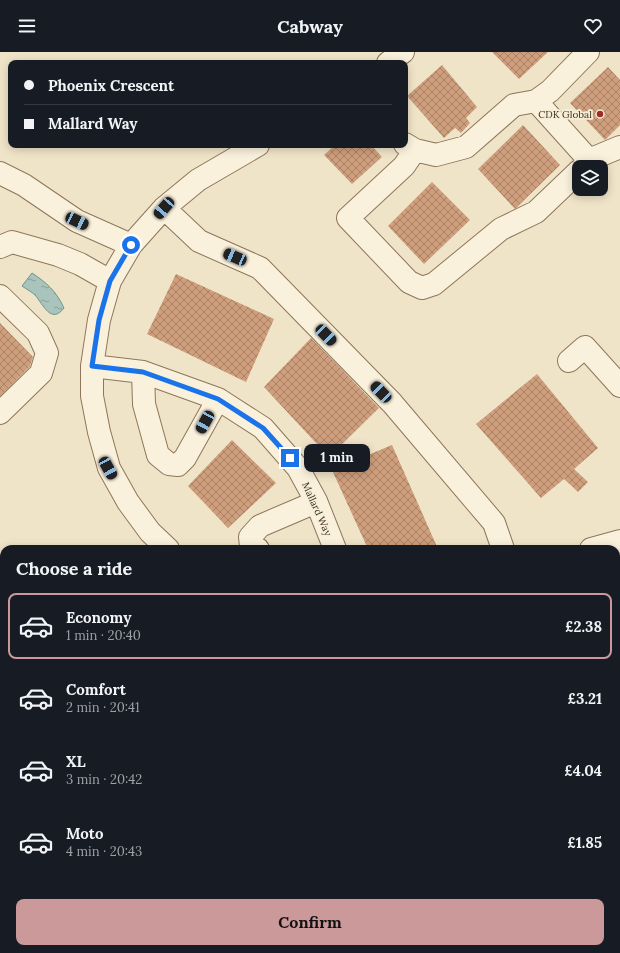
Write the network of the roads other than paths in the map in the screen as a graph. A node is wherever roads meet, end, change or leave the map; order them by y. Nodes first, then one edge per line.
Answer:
1 (403, 52) edge
2 (588, 52) edge
3 (392, 60) edge
4 (536, 101) junction
5 (410, 147) edge
6 (253, 148) edge
7 (620, 148) edge
8 (580, 160) edge
9 (596, 160) edge
10 (0, 173) edge
11 (572, 178) edge
12 (164, 208) junction
13 (131, 245) junction
14 (0, 247) edge
15 (110, 281) junction
16 (0, 296) edge
17 (569, 361) dead end
18 (92, 366) junction
19 (143, 372) junction
20 (620, 386) edge
21 (218, 399) junction
22 (0, 413) edge
23 (316, 502) junction
24 (620, 541) edge
25 (164, 545) edge
26 (252, 545) edge
27 (332, 545) edge
28 (501, 545) edge
29 (605, 545) edge

1 - 3 street
2 - 4 street
4 - 5 street
4 - 8 street
5 - 11 street
6 - 12 street
7 - 9 street
10 - 13 street
12 - 13 street
12 - 28 street
13 - 15 street
14 - 15 street
15 - 18 street
16 - 22 street
17 - 20 street
18 - 19 street, Mallard Way
18 - 25 street
19 - 21 street, Mallard Way
19 - 21 street
21 - 23 street, Mallard Way
23 - 26 street
23 - 27 street, Mallard Way
24 - 29 street

